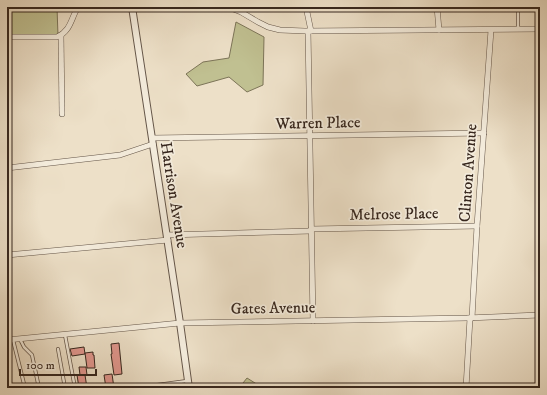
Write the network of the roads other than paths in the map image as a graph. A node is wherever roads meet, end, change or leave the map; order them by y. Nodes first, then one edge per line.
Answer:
1 (78, 7) edge
2 (125, 7) edge
3 (159, 7) edge
4 (228, 7) edge
5 (306, 7) edge
6 (438, 7) edge
7 (518, 7) edge
8 (132, 8) edge
9 (540, 29) edge
10 (439, 30) junction
11 (491, 30) junction
12 (518, 30) junction
13 (309, 31) junction
14 (61, 35) junction
15 (7, 36) edge
16 (62, 114) dead end
17 (484, 133) junction
18 (309, 136) junction
19 (153, 141) junction
20 (7, 168) edge
21 (478, 226) junction
22 (311, 230) junction
23 (167, 238) junction
24 (7, 255) edge
25 (540, 314) edge
26 (471, 318) junction
27 (313, 321) junction
28 (180, 323) junction
29 (65, 334) junction
30 (20, 339) junction
31 (10, 340) edge
32 (58, 349) dead end
33 (188, 381) junction
34 (26, 388) edge
35 (39, 388) edge
36 (65, 388) edge
37 (76, 388) edge
38 (134, 388) edge
39 (189, 388) edge
40 (466, 388) edge

1 - 14 street
2 - 8 street
3 - 8 street
4 - 13 street
5 - 13 street
6 - 10 street
7 - 12 lane
8 - 19 street, Harrison Avenue
9 - 12 street
10 - 11 street
10 - 13 street
11 - 12 street
11 - 17 street, Clinton Avenue
13 - 18 street
14 - 15 street
14 - 16 street
17 - 18 street, Warren Place
17 - 21 street, Clinton Avenue
18 - 19 street, Warren Place
18 - 22 street
19 - 20 street, Warren Place
19 - 23 street, Harrison Avenue
21 - 22 street, Melrose Place
21 - 26 street, Clinton Avenue
22 - 23 street, Melrose Place
22 - 27 street
23 - 24 street, Melrose Place
23 - 28 street, Harrison Avenue
25 - 26 street, Gates Avenue
26 - 27 street, Gates Avenue
26 - 40 street, Clinton Avenue
27 - 28 street, Gates Avenue
28 - 29 street, Gates Avenue
28 - 33 street, Harrison Avenue
29 - 30 street, Gates Avenue
29 - 37 lane
30 - 31 street, Gates Avenue
30 - 35 lane
31 - 34 lane
32 - 36 lane
33 - 38 lane
33 - 39 street, Harrison Avenue

